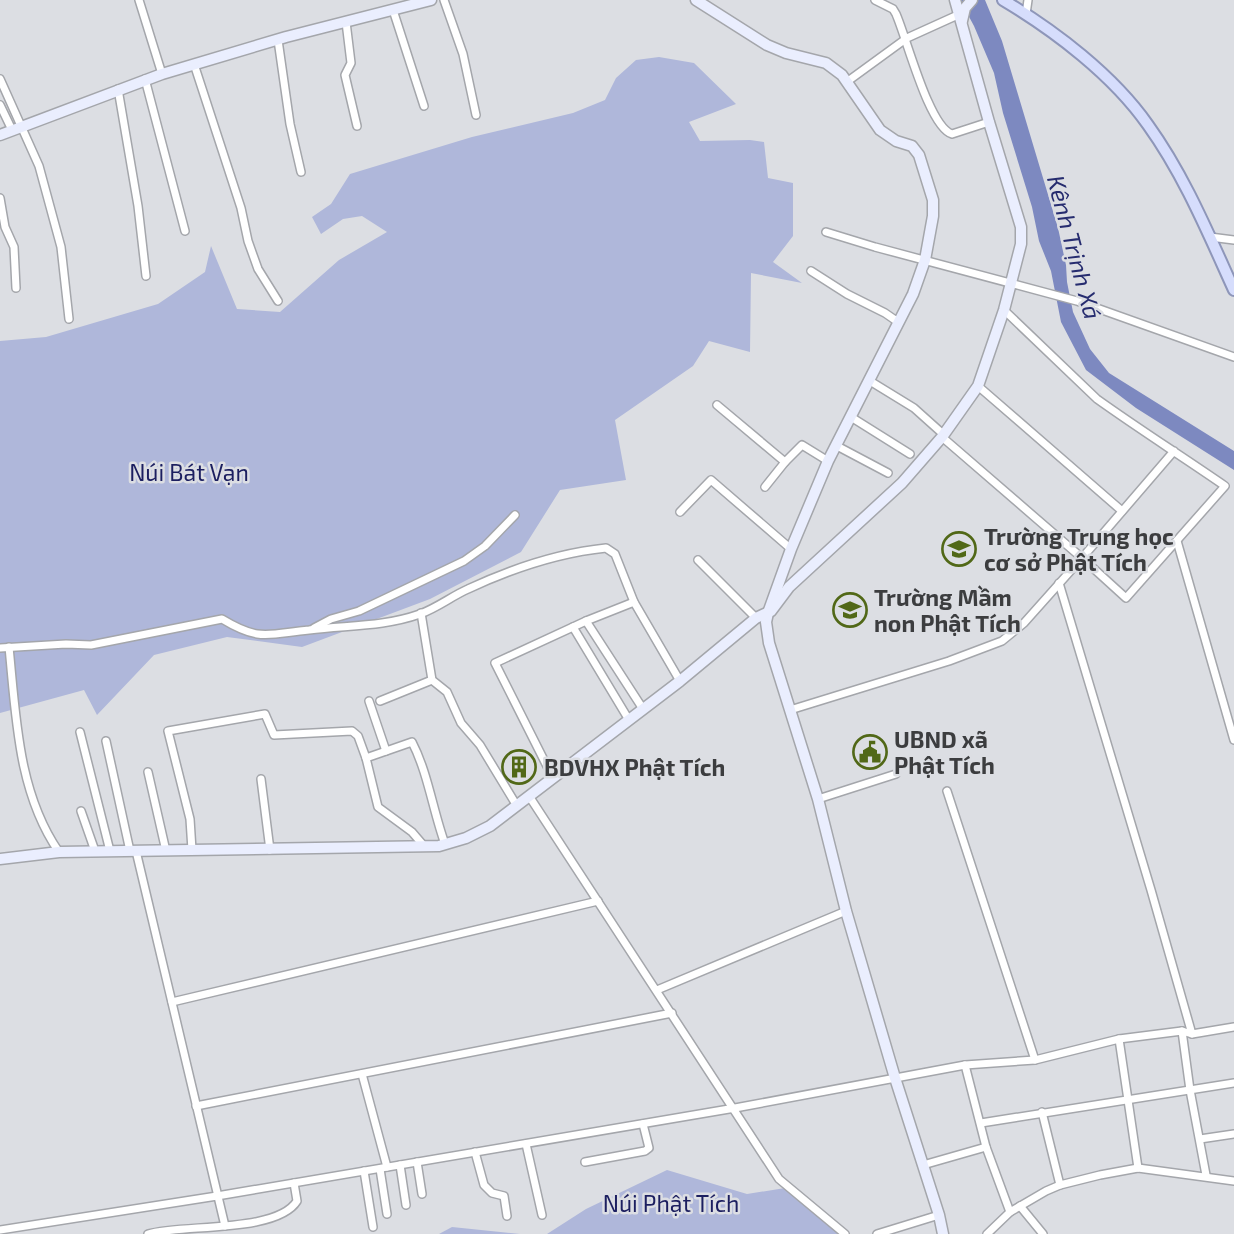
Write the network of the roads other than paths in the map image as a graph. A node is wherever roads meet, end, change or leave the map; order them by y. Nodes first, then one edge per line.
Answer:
1 (139, 0) edge
2 (430, 0) edge
3 (444, 0) edge
4 (696, 0) edge
5 (875, 0) edge
6 (955, 0) edge
7 (972, 0) edge
8 (1003, 0) edge
9 (1028, 0) edge
10 (393, 10) junction
11 (1026, 14) junction
12 (961, 18) junction
13 (346, 22) junction
14 (906, 38) junction
15 (278, 40) junction
16 (194, 64) junction
17 (162, 74) junction
18 (0, 79) edge
19 (145, 79) junction
20 (848, 81) junction
21 (118, 89) junction
22 (0, 105) edge
23 (424, 106) dead end
24 (476, 115) dead end
25 (989, 122) junction
26 (357, 126) dead end
27 (17, 128) junction
28 (0, 135) edge
29 (301, 172) dead end
30 (0, 198) edge
31 (185, 231) dead end
32 (826, 232) dead end
33 (1210, 237) junction
34 (1234, 240) edge
35 (925, 260) junction
36 (811, 271) dead end
37 (146, 276) dead end
38 (1012, 282) junction
39 (16, 288) dead end
40 (1234, 289) edge
41 (278, 301) dead end
42 (1004, 310) junction
43 (69, 319) dead end
44 (898, 322) junction
45 (1234, 357) edge
46 (870, 381) junction
47 (978, 386) junction
48 (717, 405) dead end
49 (851, 417) junction
50 (942, 436) junction
51 (836, 446) junction
52 (1174, 451) junction
53 (910, 454) dead end
54 (828, 461) junction
55 (785, 462) junction
56 (888, 473) dead end
57 (765, 487) dead end
58 (1122, 511) junction
59 (680, 512) dead end
60 (515, 515) dead end
61 (1177, 541) junction
62 (790, 549) junction
63 (1082, 558) junction
64 (698, 560) dead end
65 (1059, 583) junction
66 (634, 602) junction
67 (421, 613) junction
68 (768, 613) junction
69 (756, 618) junction
70 (586, 621) junction
71 (573, 627) junction
72 (310, 629) junction
73 (4, 648) edge
74 (432, 680) junction
75 (680, 681) junction
76 (369, 701) dead end
77 (380, 701) dead end
78 (643, 709) junction
79 (790, 710) junction
80 (629, 720) junction
81 (80, 732) dead end
82 (1234, 740) edge
83 (106, 741) dead end
84 (386, 751) junction
85 (366, 758) junction
86 (148, 772) dead end
87 (896, 774) dead end
88 (553, 778) junction
89 (261, 779) dead end
90 (947, 791) dead end
91 (529, 796) junction
92 (818, 799) junction
93 (517, 806) junction
94 (81, 811) dead end
95 (445, 845) junction
96 (424, 846) junction
97 (192, 850) junction
98 (270, 850) junction
99 (95, 851) junction
100 (110, 851) junction
101 (133, 851) junction
102 (166, 851) junction
103 (59, 852) junction
104 (0, 859) edge
105 (598, 901) junction
106 (846, 911) junction
107 (657, 990) junction
108 (172, 1002) junction
109 (672, 1013) junction
110 (1234, 1027) edge
111 (1182, 1031) junction
112 (1192, 1034) junction
113 (1119, 1039) junction
114 (1034, 1060) junction
115 (965, 1065) junction
116 (362, 1074) junction
117 (895, 1078) junction
118 (1234, 1083) edge
119 (1190, 1090) junction
120 (1129, 1099) junction
121 (196, 1106) junction
122 (735, 1108) junction
123 (1042, 1112) junction
124 (981, 1123) junction
125 (643, 1124) junction
126 (1234, 1134) edge
127 (1200, 1139) junction
128 (526, 1144) junction
129 (986, 1147) junction
130 (475, 1152) junction
131 (417, 1162) junction
132 (585, 1162) dead end
133 (923, 1164) junction
134 (400, 1165) junction
135 (383, 1168) junction
136 (1138, 1168) junction
137 (364, 1171) junction
138 (1206, 1175) junction
139 (1234, 1181) edge
140 (294, 1183) junction
141 (1060, 1185) junction
142 (422, 1194) dead end
143 (217, 1196) junction
144 (406, 1205) dead end
145 (1020, 1206) junction
146 (1010, 1212) junction
147 (387, 1214) dead end
148 (541, 1215) dead end
149 (939, 1215) junction
150 (507, 1216) dead end
151 (225, 1226) junction
152 (373, 1227) dead end
153 (0, 1230) edge
154 (889, 1232) edge
155 (150, 1234) edge
156 (845, 1234) edge
157 (877, 1234) edge
158 (943, 1234) edge
159 (987, 1234) edge
160 (1043, 1234) edge

1 - 17 street
2 - 10 main road
3 - 24 street
4 - 20 main road
5 - 14 street
6 - 12 main road
7 - 12 main road
8 - 11 main road
9 - 11 street
10 - 13 main road
10 - 23 street
11 - 33 main road
12 - 14 street
12 - 25 main road
13 - 15 main road
13 - 26 street
14 - 20 street
14 - 25 street
15 - 16 main road
15 - 29 street
16 - 17 main road
16 - 41 street
17 - 19 main road
18 - 27 street
19 - 21 main road
19 - 31 street
20 - 35 main road
21 - 27 main road
21 - 37 street
22 - 27 street
25 - 38 main road
27 - 28 main road
27 - 43 street
30 - 39 street
32 - 35 street
33 - 34 street
33 - 40 main road
35 - 38 street
35 - 44 main road
36 - 44 street
38 - 42 main road
38 - 45 street
42 - 47 main road
42 - 52 street
44 - 46 main road
46 - 49 main road
46 - 50 street
47 - 50 main road
47 - 58 street
48 - 55 street
49 - 51 main road
49 - 53 street
50 - 63 street
50 - 68 main road
51 - 54 main road
51 - 56 street
52 - 58 street
52 - 61 street
54 - 55 street
54 - 62 main road
55 - 57 street
58 - 63 street
59 - 62 street
60 - 72 street
61 - 63 street
61 - 82 street
62 - 68 main road
63 - 65 street
64 - 69 street
65 - 79 street
65 - 112 street
66 - 67 street
66 - 70 street
66 - 75 street
67 - 72 street
67 - 74 street
68 - 69 main road
68 - 79 main road
69 - 75 main road
70 - 71 street
70 - 78 street
71 - 80 street
71 - 88 street
72 - 73 street
73 - 103 street
74 - 77 street
74 - 93 street
75 - 78 main road
76 - 84 street
78 - 80 main road
79 - 92 main road
80 - 88 main road
81 - 100 street
83 - 101 street
84 - 85 street
84 - 95 street
85 - 96 street
85 - 97 street
86 - 102 street
87 - 92 street
88 - 91 main road
89 - 98 street
90 - 114 street
91 - 93 main road
91 - 105 street
92 - 106 main road
93 - 95 main road
94 - 99 street
95 - 96 main road
96 - 98 main road
97 - 98 main road
97 - 102 main road
99 - 100 main road
99 - 103 main road
100 - 101 main road
101 - 102 main road
101 - 108 street
103 - 104 main road
105 - 107 street
105 - 108 street
106 - 107 street
106 - 117 main road
107 - 109 street
108 - 121 street
109 - 116 street
109 - 122 street
110 - 112 street
111 - 112 street
111 - 113 street
111 - 119 street
113 - 114 street
113 - 120 street
114 - 115 street
115 - 117 street
115 - 124 street
116 - 121 street
116 - 135 street
117 - 122 street
117 - 133 main road
118 - 119 street
119 - 120 street
119 - 127 street
120 - 123 street
120 - 136 street
121 - 143 street
122 - 125 street
122 - 156 street
123 - 124 street
123 - 141 street
124 - 129 street
125 - 128 street
125 - 132 street
126 - 127 street
127 - 138 street
128 - 130 street
128 - 148 street
129 - 133 street
129 - 146 street
130 - 131 street
130 - 150 street
131 - 134 street
131 - 142 street
133 - 149 main road
134 - 135 street
134 - 144 street
135 - 137 street
135 - 147 street
136 - 138 street
136 - 141 street
137 - 140 street
137 - 152 street
138 - 139 street
140 - 143 street
140 - 151 street
141 - 145 street
143 - 151 street
143 - 153 street
145 - 146 street
145 - 160 street
146 - 159 street
149 - 154 street
149 - 158 main road
151 - 155 street
154 - 157 street

